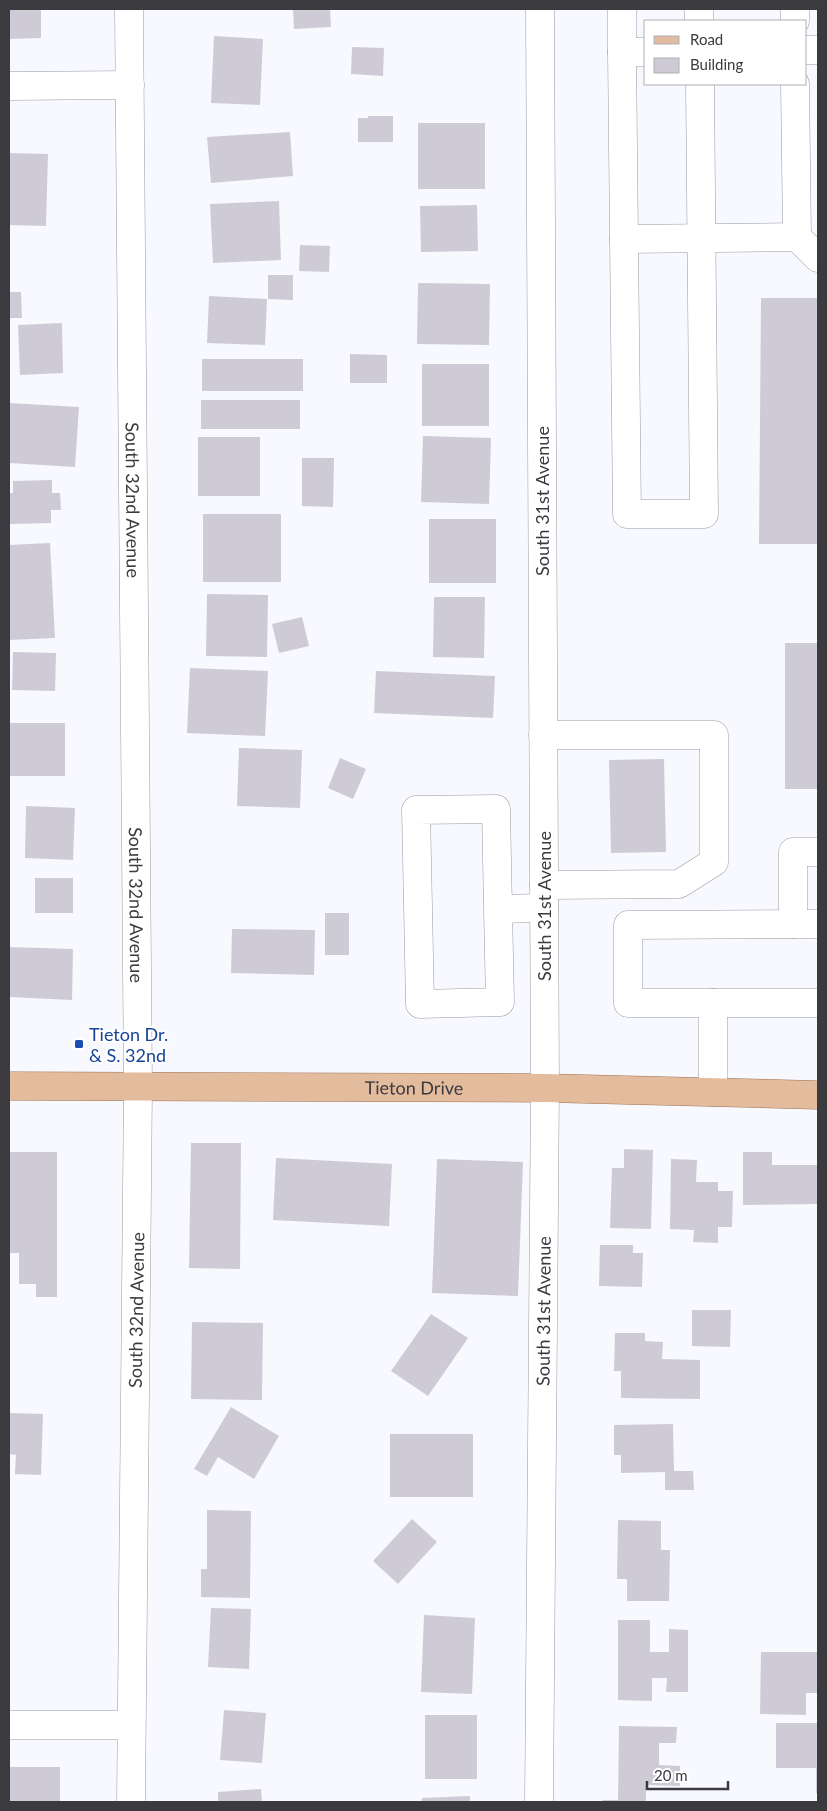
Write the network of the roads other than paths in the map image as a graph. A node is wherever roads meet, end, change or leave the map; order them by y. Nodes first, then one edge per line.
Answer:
1 (129, 9) edge
2 (540, 9) edge
3 (622, 9) edge
4 (634, 52) edge
5 (130, 85) junction
6 (700, 85) edge
7 (796, 85) edge
8 (9, 86) edge
9 (797, 237) junction
10 (701, 238) junction
11 (624, 239) junction
12 (818, 258) edge
13 (543, 735) junction
14 (818, 852) edge
15 (544, 897) junction
16 (498, 909) junction
17 (806, 924) edge
18 (712, 1003) junction
19 (818, 1003) edge
20 (9, 1086) edge
21 (138, 1088) junction
22 (545, 1088) junction
23 (712, 1092) junction
24 (818, 1095) edge
25 (9, 1725) edge
26 (131, 1725) junction
27 (131, 1802) edge
28 (539, 1802) edge

1 - 5 street, South 32nd Avenue
2 - 13 street, South 31st Avenue
3 - 4 street
4 - 11 street
5 - 8 street
5 - 21 street, South 32nd Avenue
6 - 10 street
7 - 9 street
9 - 10 street
9 - 12 street
10 - 11 street
10 - 11 street
13 - 15 street, South 31st Avenue
13 - 15 street
14 - 17 street
15 - 16 street
15 - 22 street, South 31st Avenue
16 - 16 street
17 - 18 street
18 - 19 street
18 - 23 street
20 - 21 main road, Tieton Drive
21 - 22 main road, Tieton Drive
21 - 26 street, South 32nd Avenue
22 - 23 main road, Tieton Drive
22 - 28 street, South 31st Avenue
23 - 24 main road, Tieton Drive
25 - 26 street
26 - 27 street, South 32nd Avenue

